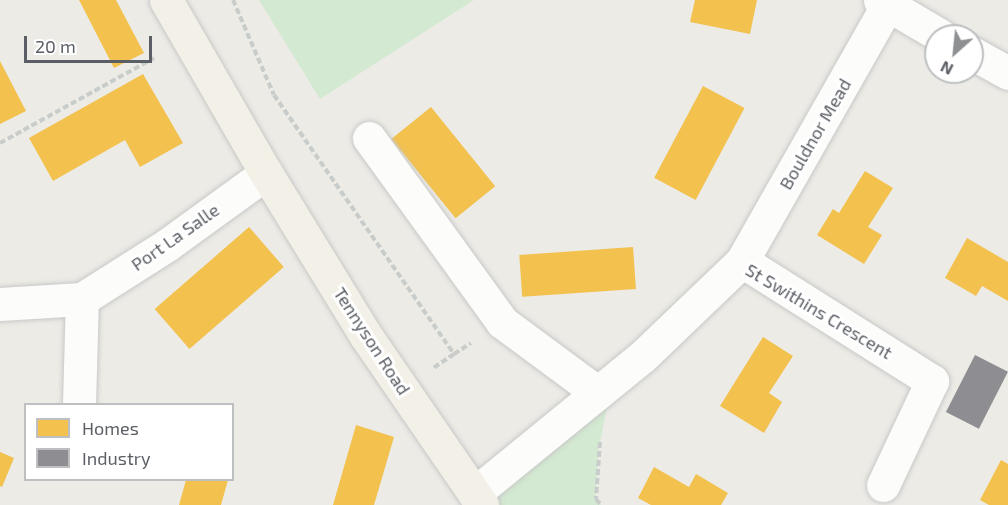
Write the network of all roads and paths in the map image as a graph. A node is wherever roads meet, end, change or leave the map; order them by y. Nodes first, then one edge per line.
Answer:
1 (166, 0) edge
2 (233, 0) edge
3 (884, 3) edge
4 (924, 26) edge
5 (189, 39) junction
6 (984, 60) edge
7 (1008, 73) edge
8 (369, 138) dead end
9 (0, 143) edge
10 (266, 173) junction
11 (742, 261) junction
12 (82, 299) junction
13 (0, 304) edge
14 (403, 388) junction
15 (598, 393) junction
16 (79, 403) edge
17 (883, 485) dead end
18 (479, 499) edge

1 - 5 main road, Tennyson Road
2 - 14 path
3 - 4 street, Bouldnor Mead
3 - 11 street, Bouldnor Mead
5 - 9 path
5 - 10 main road, Tennyson Road
6 - 7 street
8 - 15 street
10 - 12 street, Port La Salle
10 - 14 main road, Tennyson Road
11 - 15 street, St Swithins Crescent
11 - 17 street, St Swithins Crescent
12 - 13 street, Port La Salle
12 - 16 street
14 - 18 main road, Tennyson Road
15 - 18 street, St Swithins Crescent

